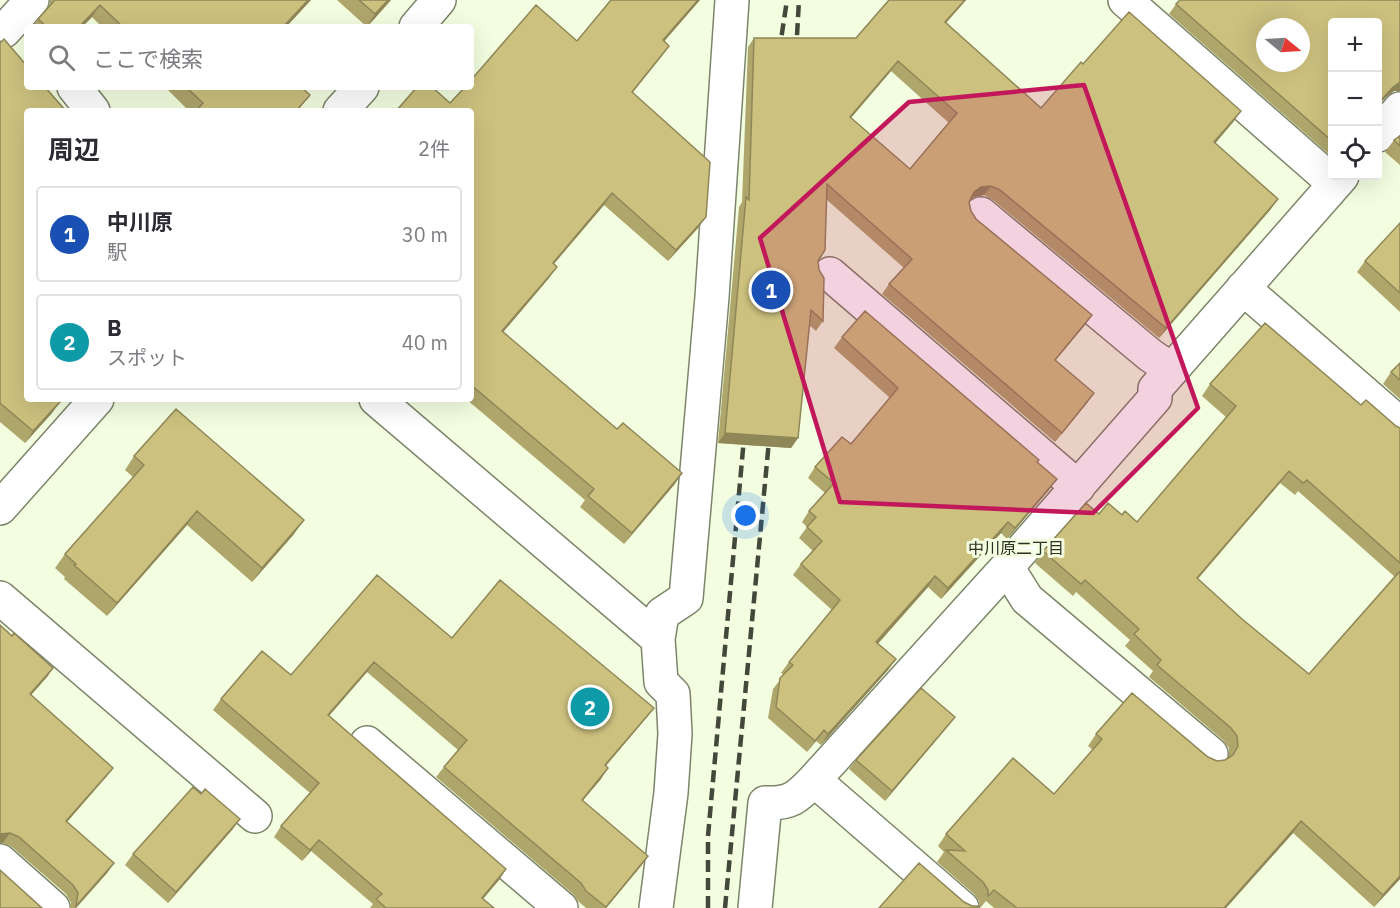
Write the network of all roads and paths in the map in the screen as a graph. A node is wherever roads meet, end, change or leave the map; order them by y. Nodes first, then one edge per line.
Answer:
1 (32, 0) edge
2 (440, 0) edge
3 (732, 0) edge
4 (1125, 0) edge
5 (419, 24) edge
6 (10, 35) edge
7 (76, 90) edge
8 (359, 90) edge
9 (91, 108) edge
10 (343, 108) edge
11 (1400, 109) edge
12 (1382, 129) edge
13 (1328, 171) edge
14 (1339, 180) edge
15 (981, 213) dead end
16 (830, 274) dead end
17 (1243, 288) junction
18 (1172, 370) junction
19 (94, 402) edge
20 (380, 402) edge
21 (1400, 424) edge
22 (1078, 487) junction
23 (0, 508) edge
24 (1007, 567) junction
25 (0, 598) edge
26 (658, 639) junction
27 (367, 743) dead end
28 (1211, 754) dead end
29 (814, 780) junction
30 (255, 816) dead end
31 (0, 861) edge
32 (53, 908) edge
33 (561, 908) edge
34 (656, 908) edge
35 (755, 908) edge
36 (962, 908) edge

1 - 6 street
2 - 5 street
3 - 26 street
4 - 13 street
7 - 9 street
8 - 10 street
11 - 12 street
14 - 17 street
15 - 18 street
16 - 22 street
17 - 18 street
17 - 21 street
18 - 22 street
19 - 23 street
20 - 26 street
22 - 24 street
24 - 28 street
24 - 29 street
25 - 30 street
26 - 34 street
27 - 33 street
29 - 35 street
29 - 36 street
31 - 32 street

